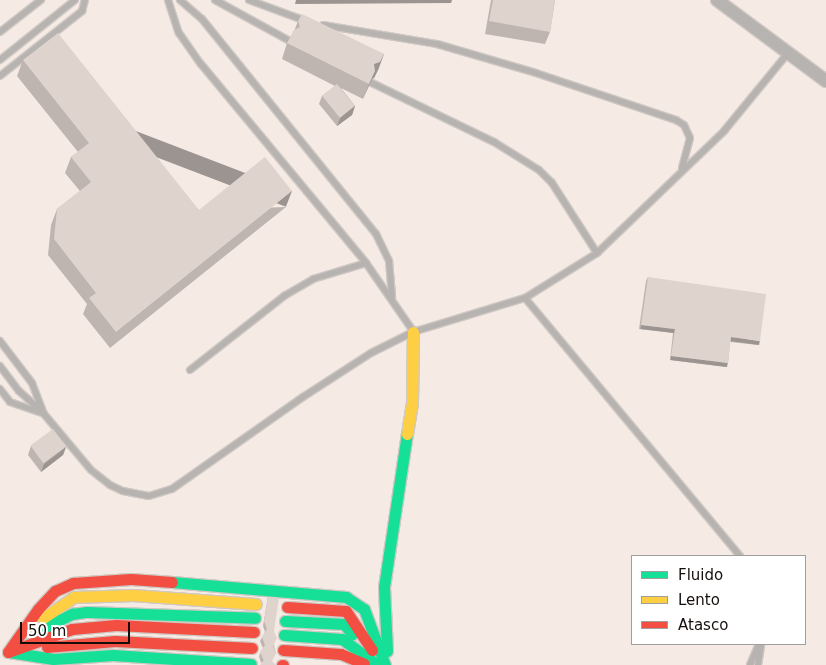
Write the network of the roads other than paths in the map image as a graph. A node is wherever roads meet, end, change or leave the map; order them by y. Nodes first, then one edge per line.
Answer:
1 (41, 0) edge
2 (75, 0) edge
3 (85, 0) edge
4 (168, 0) edge
5 (180, 0) edge
6 (215, 0) edge
7 (249, 0) edge
8 (717, 0) edge
9 (0, 32) edge
10 (290, 41) edge
11 (788, 53) junction
12 (0, 60) edge
13 (0, 76) edge
14 (826, 81) edge
15 (372, 83) edge
16 (680, 171) junction
17 (597, 253) junction
18 (366, 263) junction
19 (392, 298) junction
20 (525, 298) junction
21 (413, 332) junction
22 (0, 341) edge
23 (0, 366) edge
24 (190, 370) dead end
25 (0, 389) edge
26 (44, 414) junction
27 (739, 555) edge
28 (256, 604) dead end
29 (287, 607) dead end
30 (255, 618) dead end
31 (286, 620) dead end
32 (254, 632) dead end
33 (284, 635) dead end
34 (760, 645) edge
35 (760, 645) edge
36 (252, 648) dead end
37 (283, 650) dead end
38 (4, 654) edge
39 (251, 664) dead end
40 (28, 665) edge
41 (41, 665) edge
42 (368, 665) edge
43 (383, 665) edge
44 (750, 665) edge
45 (758, 665) edge

1 - 9 lane
2 - 12 lane
3 - 13 lane
4 - 18 lane
5 - 19 lane
6 - 10 lane
7 - 16 lane
8 - 11 street
11 - 14 street
11 - 16 lane
15 - 17 lane
16 - 17 lane
17 - 20 lane
18 - 19 lane
18 - 24 lane
19 - 21 lane
20 - 21 lane
20 - 27 lane
21 - 26 lane
21 - 43 main road
22 - 26 lane
23 - 26 lane
25 - 26 lane
28 - 38 main road
29 - 43 main road
30 - 38 main road
31 - 43 main road
32 - 38 main road
33 - 43 main road
34 - 44 lane
35 - 45 lane
36 - 38 main road
37 - 42 main road
38 - 39 main road
38 - 40 main road
38 - 41 main road
38 - 43 main road

